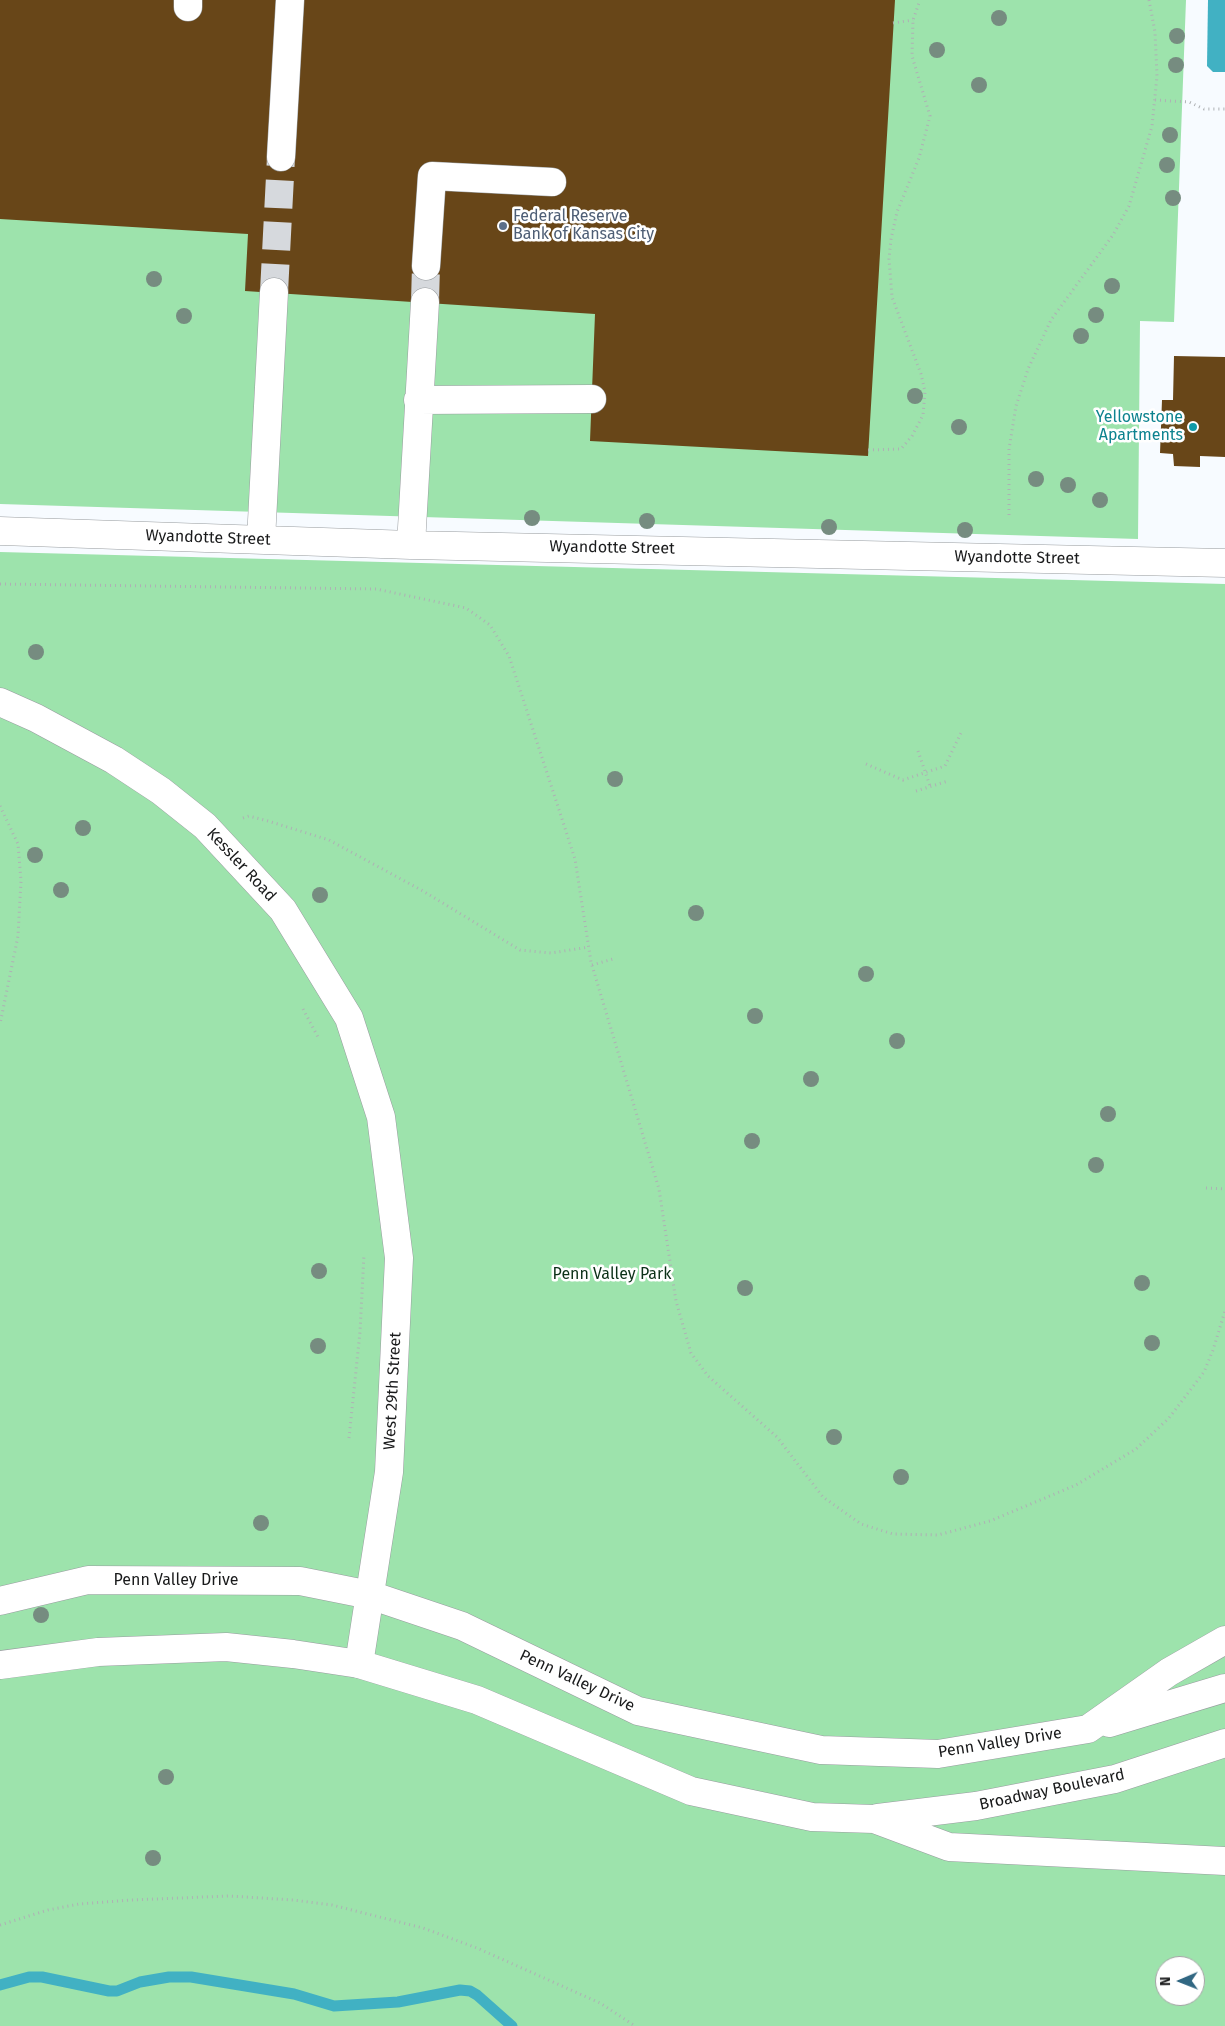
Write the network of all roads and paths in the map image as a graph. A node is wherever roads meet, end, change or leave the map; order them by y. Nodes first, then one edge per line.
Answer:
1 (290, 0) edge
2 (920, 0) edge
3 (1150, 0) edge
4 (913, 20) junction
5 (893, 23) dead end
6 (1155, 100) junction
7 (1225, 109) edge
8 (282, 157) tunnel mouth
9 (552, 182) dead end
10 (426, 266) tunnel mouth
11 (274, 292) tunnel mouth
12 (425, 302) tunnel mouth
13 (592, 399) dead end
14 (418, 400) junction
15 (868, 450) dead end
16 (1009, 515) dead end
17 (0, 531) edge
18 (261, 540) junction
19 (411, 545) junction
20 (1225, 563) edge
21 (0, 584) edge
22 (0, 702) edge
23 (961, 733) dead end
24 (918, 751) dead end
25 (866, 764) dead end
26 (926, 772) junction
27 (948, 781) dead end
28 (930, 786) junction
29 (916, 791) dead end
30 (0, 806) edge
31 (205, 826) junction
32 (589, 947) junction
33 (613, 959) dead end
34 (592, 965) junction
35 (300, 1004) dead end
36 (0, 1024) edge
37 (323, 1045) dead end
38 (381, 1117) joint
39 (1206, 1188) dead end
40 (1225, 1189) edge
41 (364, 1247) dead end
42 (1225, 1311) edge
43 (349, 1438) dead end
44 (370, 1595) junction
45 (0, 1601) edge
46 (1225, 1640) edge
47 (359, 1664) junction
48 (0, 1665) edge
49 (1225, 1688) edge
50 (1088, 1729) junction
51 (1225, 1743) edge
52 (874, 1818) junction
53 (1225, 1861) edge
54 (0, 1925) edge
55 (635, 2026) edge

1 - 8 main road
2 - 4 path
3 - 6 path
4 - 5 path
4 - 15 path
6 - 7 path
6 - 16 path
9 - 10 main road
11 - 18 main road
12 - 14 main road
13 - 14 main road
14 - 19 main road
17 - 18 main road, Wyandotte Street
18 - 19 main road, Wyandotte Street
19 - 20 main road, Wyandotte Street
21 - 32 path
22 - 31 main road, Kessler Road
23 - 26 path
24 - 26 path
25 - 26 path
26 - 28 path
27 - 28 path
28 - 29 path
30 - 36 path
31 - 32 path
31 - 38 main road, Kessler Road
32 - 34 path
33 - 34 path
34 - 42 path
35 - 37 path
38 - 44 main road, West 29th Street
39 - 40 path
41 - 43 path
44 - 45 main road, Penn Valley Drive
44 - 47 main road, West 29th Street
44 - 50 main road, Penn Valley Drive
46 - 50 main road, Penn Valley Drive
47 - 48 main road
47 - 52 main road
49 - 50 main road
51 - 52 main road, Broadway Boulevard
52 - 53 main road
54 - 55 path

